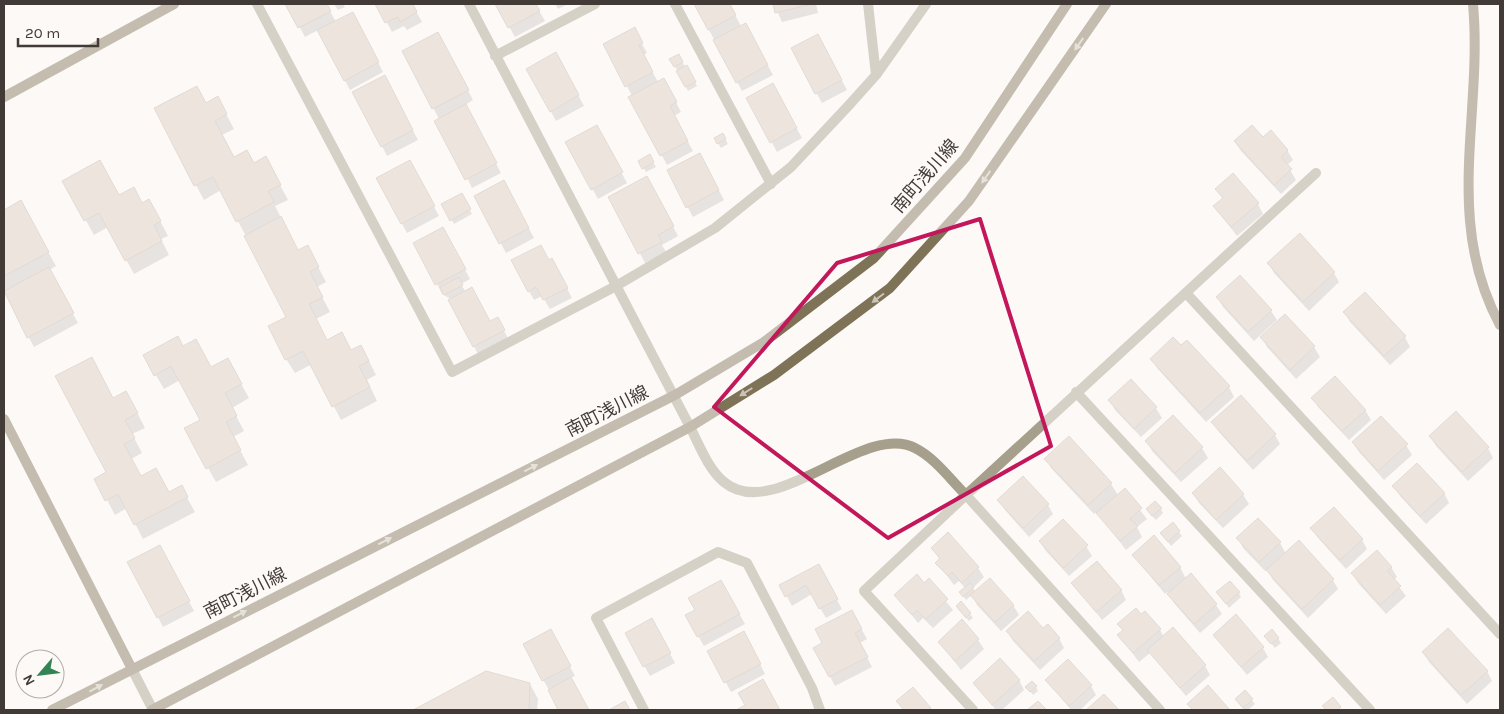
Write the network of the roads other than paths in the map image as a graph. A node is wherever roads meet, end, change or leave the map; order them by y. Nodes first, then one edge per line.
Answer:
1 (174, 4) edge
2 (257, 4) edge
3 (469, 4) edge
4 (595, 4) edge
5 (675, 4) edge
6 (868, 4) edge
7 (926, 4) edge
8 (1067, 4) edge
9 (1106, 4) edge
10 (1473, 4) edge
11 (495, 56) junction
12 (876, 74) junction
13 (4, 97) edge
14 (1316, 173) dead end
15 (771, 184) junction
16 (616, 286) junction
17 (1186, 293) junction
18 (1500, 325) edge
19 (1076, 392) junction
20 (675, 395) junction
21 (4, 419) edge
22 (690, 427) junction
23 (966, 494) junction
24 (1500, 634) edge
25 (132, 668) junction
26 (52, 710) edge
27 (153, 710) edge
28 (644, 710) edge
29 (820, 710) edge
30 (974, 710) edge
31 (1160, 710) edge
32 (1370, 710) edge

1 - 13 street
2 - 16 street
3 - 11 street
4 - 11 street
5 - 15 street
6 - 12 street
7 - 12 street
8 - 20 street, 南町浅川線
9 -> 22 street
10 - 18 street
11 - 16 street
12 - 15 street
14 - 17 street
15 - 16 street
16 - 20 street
17 - 19 street
17 - 24 street
19 - 23 street
19 - 32 street
20 - 22 street
25 -> 20 street, 南町浅川線
21 - 25 street
22 - 23 street
22 - 27 street
23 - 30 street
23 - 31 street
26 -> 25 street, 南町浅川線
25 - 27 street
28 - 29 street

